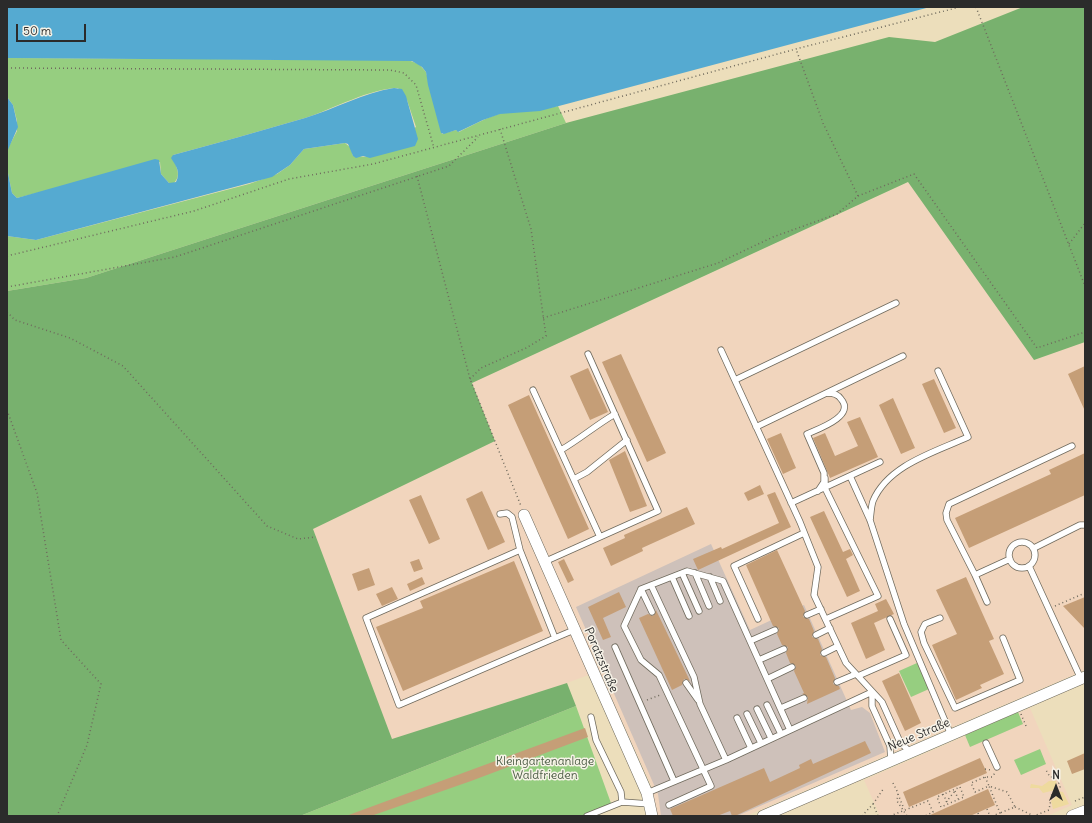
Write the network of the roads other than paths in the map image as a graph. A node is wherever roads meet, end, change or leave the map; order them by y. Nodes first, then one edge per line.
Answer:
1 (896, 303) dead end
2 (721, 350) dead end
3 (588, 354) dead end
4 (903, 356) dead end
5 (938, 371) dead end
6 (735, 380) junction
7 (533, 390) dead end
8 (826, 393) junction
9 (615, 414) junction
10 (756, 427) junction
11 (626, 440) junction
12 (1072, 446) dead end
13 (560, 450) junction
14 (880, 462) dead end
15 (850, 476) junction
16 (825, 478) junction
17 (574, 479) junction
18 (825, 488) junction
19 (818, 491) junction
20 (791, 503) junction
21 (500, 514) dead end
22 (524, 515) road end
23 (870, 520) junction
24 (1085, 525) edge
25 (804, 533) junction
26 (600, 537) junction
27 (1034, 548) junction
28 (520, 550) junction
29 (1010, 559) junction
30 (544, 562) junction
31 (1029, 566) junction
32 (682, 573) junction
33 (695, 573) junction
34 (975, 575) junction
35 (672, 577) junction
36 (710, 577) junction
37 (651, 585) junction
38 (641, 589) junction
39 (720, 601) dead end
40 (987, 602) dead end
41 (709, 606) dead end
42 (821, 609) junction
43 (699, 611) dead end
44 (652, 612) dead end
45 (807, 615) dead end
46 (689, 616) dead end
47 (940, 618) dead end
48 (758, 619) dead end
49 (826, 619) junction
50 (890, 619) dead end
51 (830, 628) junction
52 (574, 630) junction
53 (775, 630) dead end
54 (816, 635) dead end
55 (555, 638) junction
56 (1003, 638) dead end
57 (750, 641) junction
58 (838, 646) junction
59 (615, 647) dead end
60 (784, 649) dead end
61 (824, 653) dead end
62 (759, 660) junction
63 (918, 660) junction
64 (932, 661) junction
65 (792, 667) dead end
66 (857, 675) junction
67 (1083, 678) edge
68 (767, 679) junction
69 (837, 682) dead end
70 (686, 683) dead end
71 (872, 692) junction
72 (804, 698) dead end
73 (700, 704) junction
74 (767, 705) dead end
75 (781, 708) junction
76 (757, 709) dead end
77 (747, 714) dead end
78 (591, 717) dead end
79 (737, 718) dead end
80 (790, 730) junction
81 (781, 734) junction
82 (950, 735) junction
83 (771, 738) junction
84 (761, 743) junction
85 (986, 743) dead end
86 (751, 748) junction
87 (911, 753) junction
88 (726, 760) junction
89 (891, 761) junction
90 (996, 767) road end
91 (703, 769) junction
92 (674, 781) junction
93 (647, 794) junction
94 (622, 802) junction
95 (650, 804) junction
96 (669, 805) dead end
97 (1085, 811) edge
98 (587, 816) edge
99 (652, 816) edge
100 (763, 816) edge
101 (1072, 816) edge

1 - 6 lane
2 - 6 lane
3 - 9 lane
4 - 8 lane
5 - 23 lane
6 - 10 lane
7 - 13 lane
8 - 10 lane
8 - 16 lane
9 - 11 lane
9 - 13 lane
10 - 20 lane
11 - 17 lane
11 - 26 lane
12 - 34 lane
13 - 17 lane
14 - 15 lane
15 - 18 lane
15 - 23 lane
16 - 18 lane
16 - 19 lane
17 - 26 lane
18 - 19 lane
18 - 49 lane
19 - 20 lane
20 - 25 lane
21 - 28 lane
22 - 30 street, Poratzstraße
23 - 63 lane
24 - 27 lane
25 - 42 lane
25 - 48 lane
26 - 30 lane
27 - 29 lane
27 - 31 lane
28 - 55 lane
28 - 55 lane
29 - 31 lane
29 - 34 lane
30 - 52 street, Poratzstraße
31 - 67 lane
32 - 33 lane
32 - 35 lane
32 - 43 lane
33 - 36 lane
33 - 41 lane
34 - 40 lane
35 - 37 lane
35 - 46 lane
36 - 39 lane
36 - 57 lane
37 - 38 lane
37 - 73 lane
38 - 44 lane
38 - 91 lane
42 - 45 lane
42 - 49 lane
47 - 64 lane
49 - 51 lane
50 - 66 lane
51 - 54 lane
51 - 58 lane
52 - 55 lane
52 - 93 street, Poratzstraße
53 - 57 lane
56 - 64 lane
57 - 62 lane
58 - 61 lane
58 - 66 lane
59 - 92 lane
60 - 62 lane
62 - 68 lane
63 - 64 lane
63 - 82 lane
65 - 68 lane
66 - 69 lane
66 - 71 lane
67 - 82 street, Neue Straße
68 - 75 lane
70 - 73 lane
71 - 80 lane
71 - 87 lane
71 - 89 lane
72 - 75 lane
73 - 88 lane
74 - 81 lane
75 - 80 lane
76 - 83 lane
77 - 84 lane
78 - 94 lane
79 - 86 lane
80 - 81 lane
81 - 83 lane
82 - 87 street, Neue Straße
83 - 84 lane
84 - 86 lane
85 - 90 lane
86 - 88 lane
87 - 89 street, Neue Straße
88 - 91 lane
89 - 100 street, Neue Straße
91 - 92 lane
91 - 96 lane
92 - 93 lane
93 - 95 street, Poratzstraße
94 - 95 lane
94 - 98 lane
95 - 99 street, Poratzstraße
97 - 101 street

